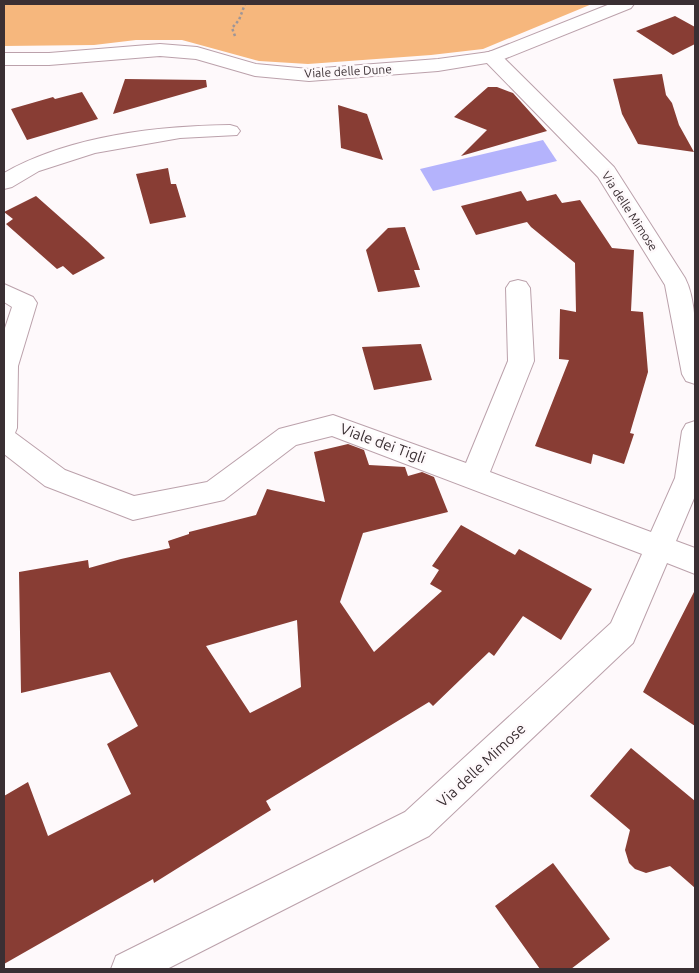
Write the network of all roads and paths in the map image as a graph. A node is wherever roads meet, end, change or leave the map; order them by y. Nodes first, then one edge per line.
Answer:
1 (244, 4) edge
2 (625, 4) edge
3 (236, 37) dead end
4 (492, 57) junction
5 (4, 59) edge
6 (230, 131) dead end
7 (4, 182) edge
8 (518, 288) dead end
9 (4, 292) edge
10 (695, 374) edge
11 (4, 428) edge
12 (695, 431) edge
13 (4, 439) edge
14 (474, 477) junction
15 (659, 546) junction
16 (695, 561) edge
17 (129, 969) edge

1 - 3 path
2 - 4 street, Viale delle Dune
4 - 5 street, Viale delle Dune
4 - 10 street, Via delle Mimose
6 - 7 street
8 - 14 street
9 - 11 street
12 - 15 street, Via delle Mimose
13 - 14 street, Viale dei Tigli
14 - 15 street, Viale dei Tigli
15 - 16 street, Viale dei Tigli
15 - 17 street, Via delle Mimose

